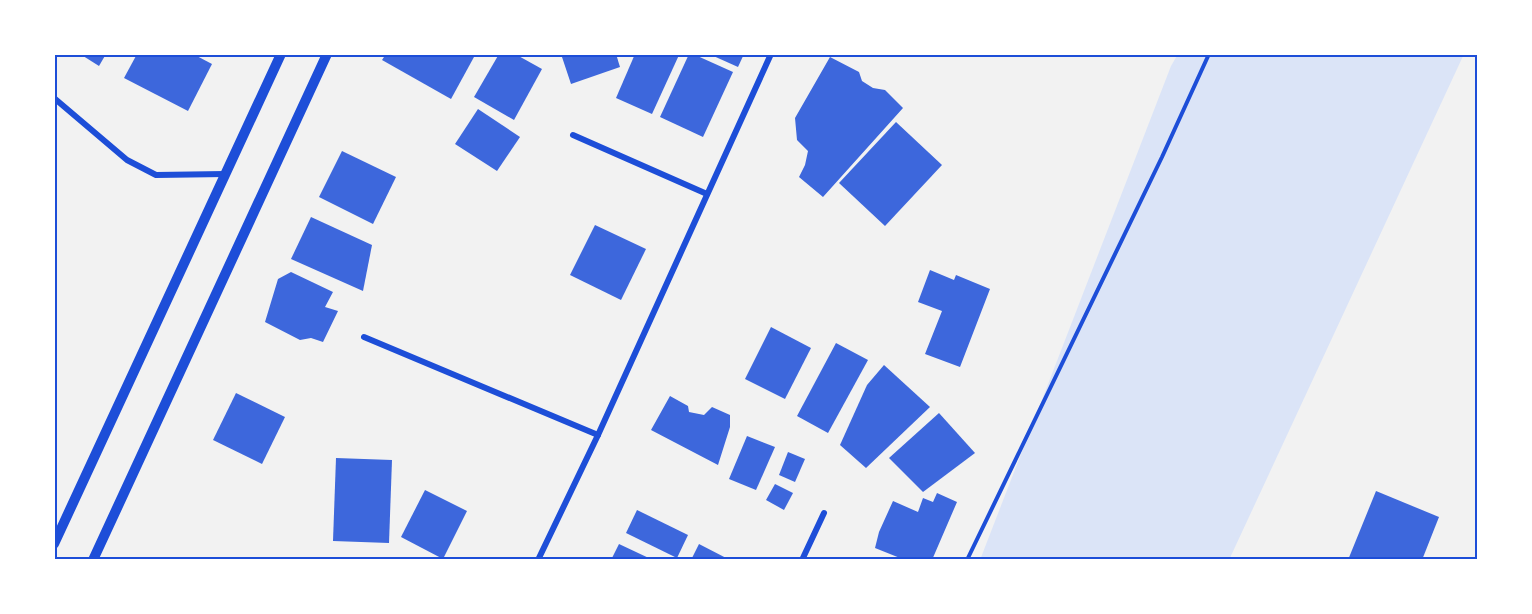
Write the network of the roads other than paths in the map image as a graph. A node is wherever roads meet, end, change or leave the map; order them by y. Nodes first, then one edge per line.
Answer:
1 (281, 54) edge
2 (327, 54) edge
3 (771, 54) edge
4 (54, 98) edge
5 (573, 135) dead end
6 (226, 174) junction
7 (707, 194) junction
8 (364, 337) dead end
9 (598, 435) junction
10 (824, 513) dead end
11 (54, 544) edge
12 (93, 560) edge
13 (538, 560) edge
14 (802, 560) edge

1 - 6 street
2 - 12 street
3 - 7 street
4 - 6 street
5 - 7 street
6 - 11 street
7 - 9 street
8 - 9 street
9 - 13 street
10 - 14 street

